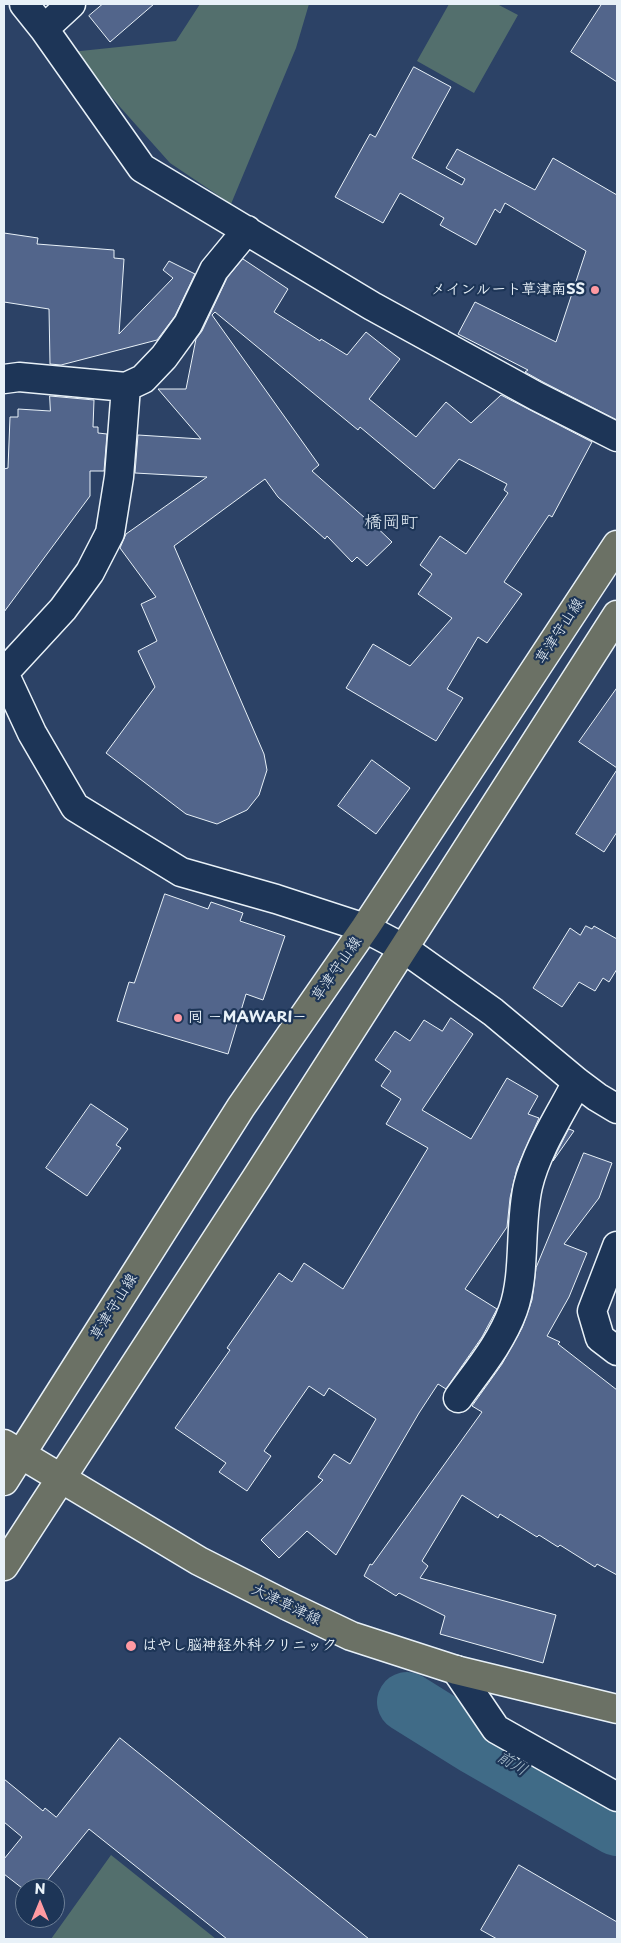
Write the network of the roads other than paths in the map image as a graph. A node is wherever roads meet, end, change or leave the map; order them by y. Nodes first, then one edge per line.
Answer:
1 (24, 4) edge
2 (71, 4) edge
3 (44, 29) junction
4 (247, 230) junction
5 (4, 379) edge
6 (126, 387) junction
7 (617, 437) edge
8 (617, 545) edge
9 (617, 615) edge
10 (4, 673) edge
11 (365, 928) junction
12 (404, 948) junction
13 (577, 1082) junction
14 (617, 1110) edge
15 (617, 1246) edge
16 (617, 1351) edge
17 (458, 1398) dead end
18 (12, 1449) edge
19 (60, 1479) junction
20 (4, 1481) edge
21 (4, 1566) edge
22 (456, 1670) junction
23 (617, 1709) edge
24 (617, 1797) edge

1 - 3 street
2 - 3 street
3 - 4 street
4 - 6 street
4 - 7 street
5 - 6 street
6 - 10 street
8 - 11 main road, 草津守山線
9 - 12 main road
10 - 11 street
11 - 12 street
11 - 18 main road, 草津守山線
12 - 13 street
12 - 19 main road
13 - 14 street
13 - 17 street
15 - 16 street
18 - 19 main road, 大津草津線
18 - 20 main road
19 - 21 main road
19 - 22 main road, 大津草津線
22 - 23 main road, 大津草津線
22 - 24 street

